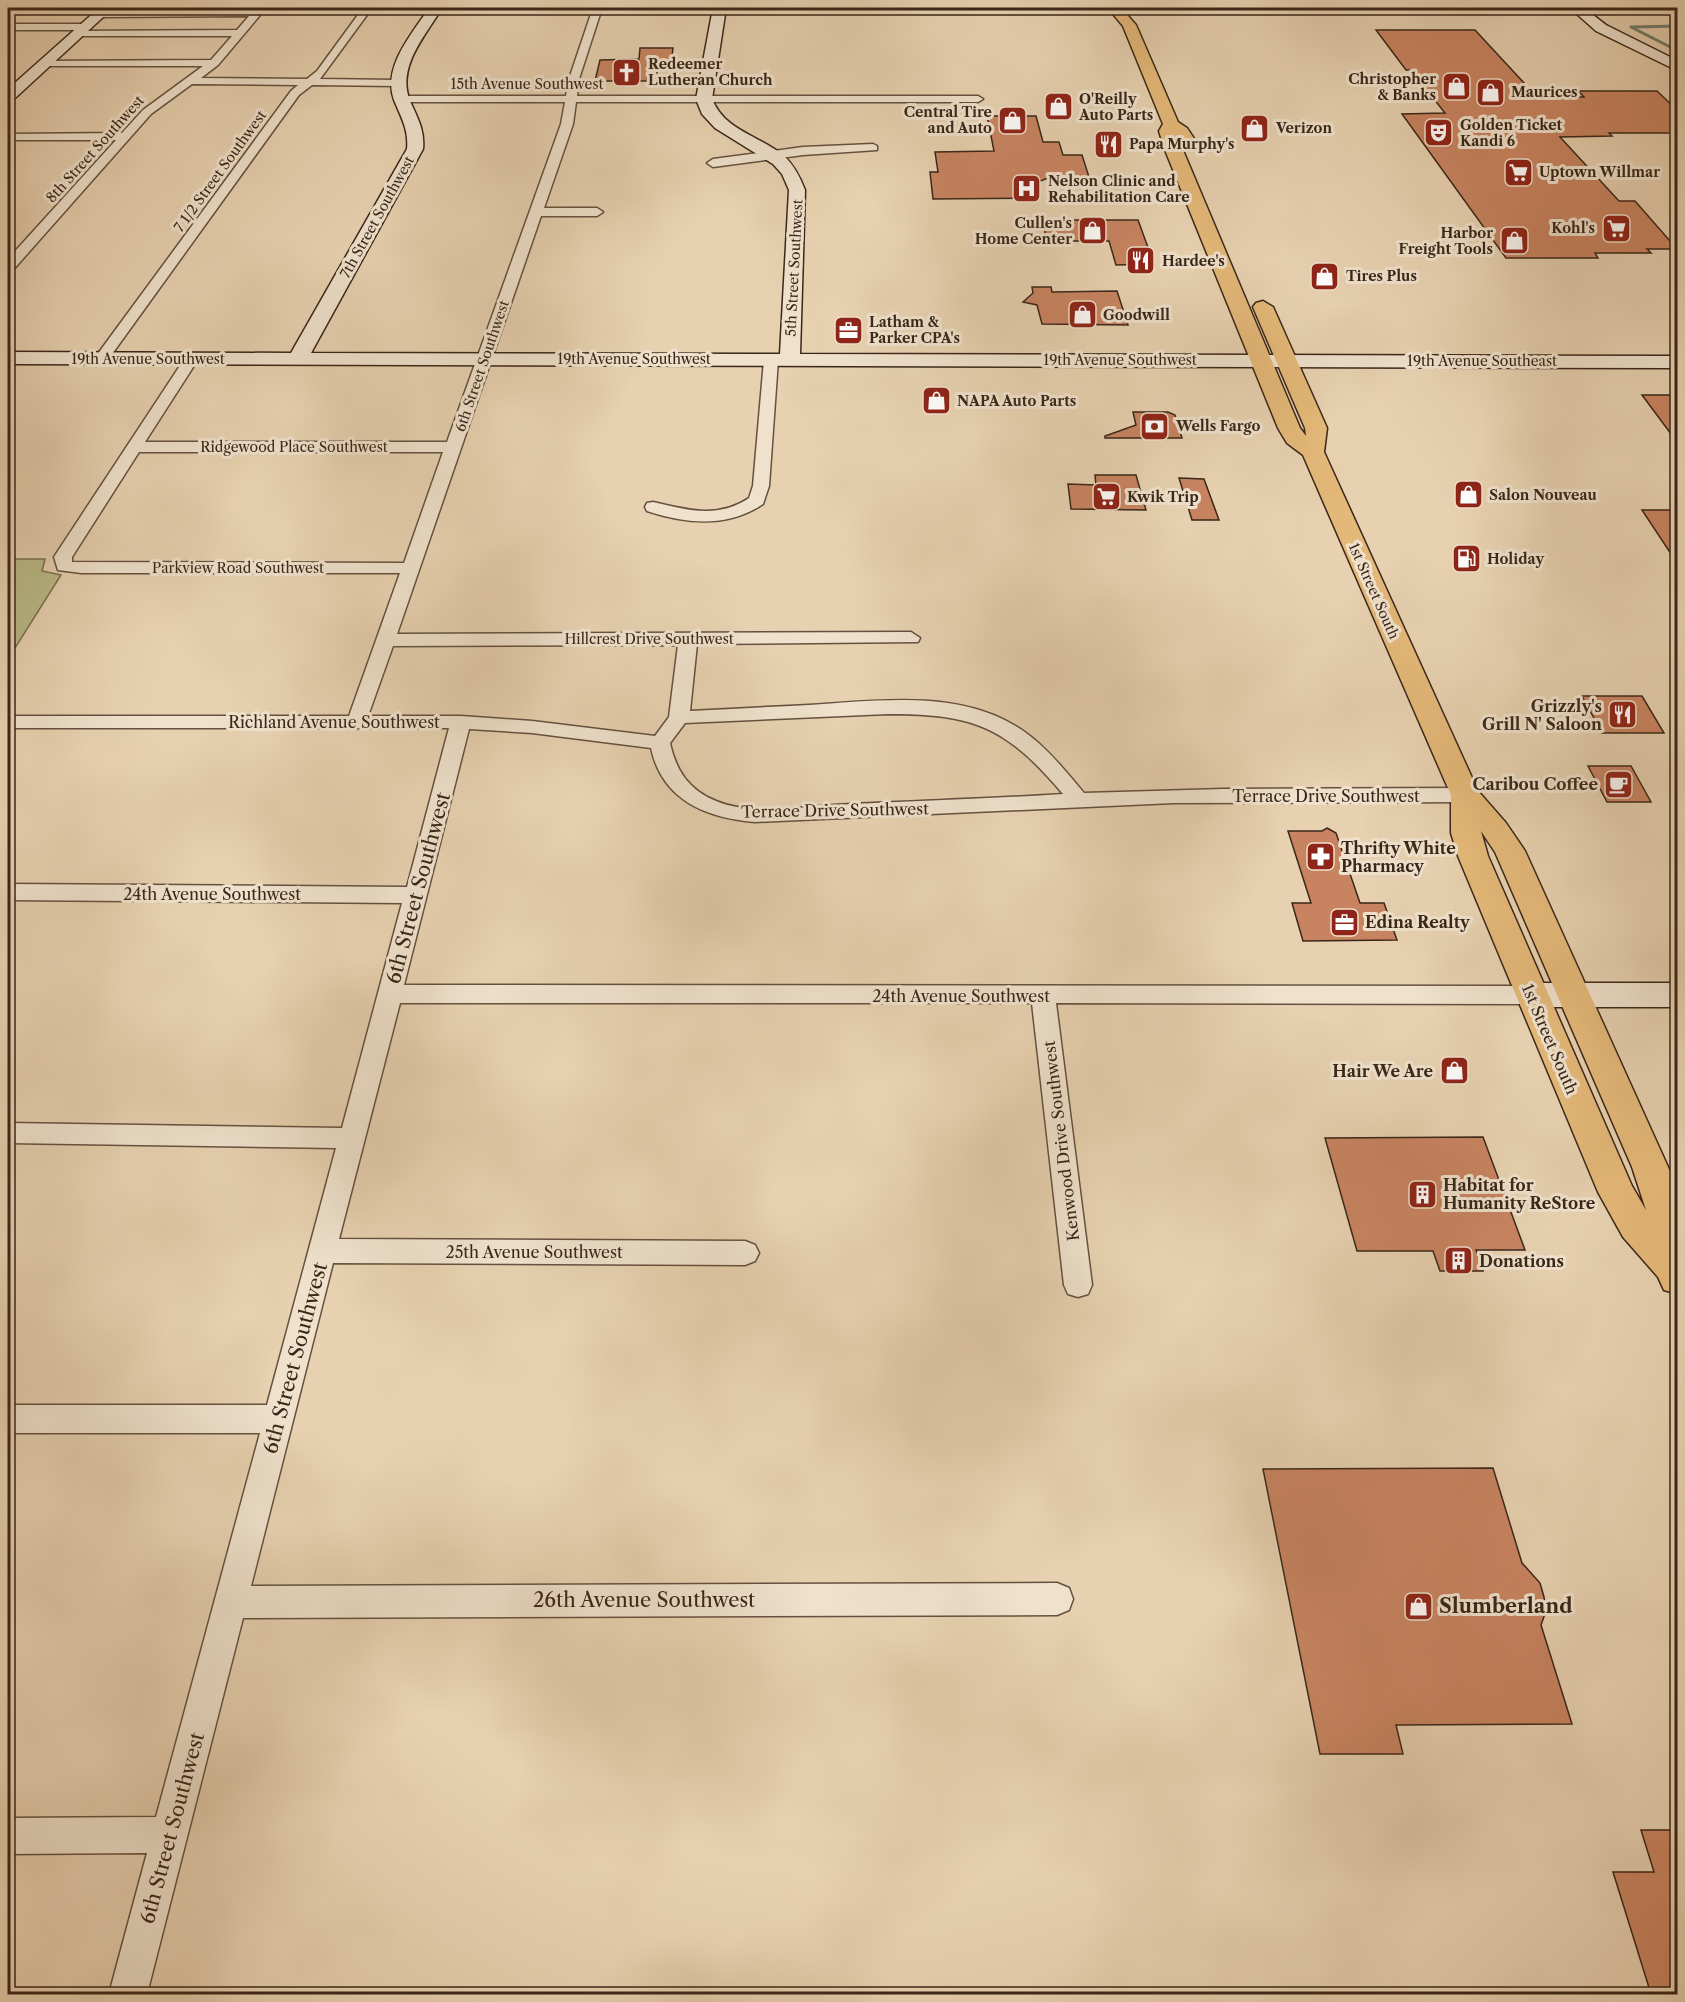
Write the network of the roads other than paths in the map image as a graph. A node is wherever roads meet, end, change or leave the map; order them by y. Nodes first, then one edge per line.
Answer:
1 (368, 8) edge
2 (435, 8) edge
3 (597, 8) edge
4 (720, 8) edge
5 (1114, 8) edge
6 (1129, 8) edge
7 (1576, 8) edge
8 (103, 10) edge
9 (258, 10) edge
10 (1129, 25) junction
11 (8, 27) edge
12 (82, 30) junction
13 (241, 33) junction
14 (45, 63) junction
15 (214, 63) junction
16 (1677, 67) edge
17 (192, 81) junction
18 (309, 83) junction
19 (14, 85) edge
20 (399, 91) junction
21 (8, 97) edge
22 (571, 99) junction
23 (704, 99) junction
24 (978, 99) dead end
25 (1171, 124) junction
26 (126, 136) junction
27 (8, 137) edge
28 (873, 148) dead end
29 (774, 154) junction
30 (1194, 154) dead end
31 (713, 163) dead end
32 (537, 212) junction
33 (597, 212) dead end
34 (8, 267) edge
35 (1257, 294) dead end
36 (8, 358) edge
37 (102, 358) junction
38 (192, 358) junction
39 (297, 359) junction
40 (485, 359) junction
41 (780, 360) junction
42 (1261, 360) junction
43 (1287, 361) junction
44 (1677, 362) edge
45 (135, 447) junction
46 (454, 447) junction
47 (1313, 452) junction
48 (653, 507) dead end
49 (412, 568) junction
50 (688, 638) junction
51 (911, 638) dead end
52 (387, 640) junction
53 (679, 717) junction
54 (8, 722) edge
55 (461, 722) junction
56 (356, 723) junction
57 (660, 743) junction
58 (1464, 795) junction
59 (1079, 800) junction
60 (8, 892) edge
61 (416, 895) junction
62 (390, 994) junction
63 (1574, 994) junction
64 (1532, 995) junction
65 (1677, 995) edge
66 (1043, 996) junction
67 (8, 1133) edge
68 (353, 1138) junction
69 (323, 1251) junction
70 (744, 1253) dead end
71 (1675, 1272) edge
72 (1078, 1285) dead end
73 (8, 1419) edge
74 (279, 1419) junction
75 (1057, 1599) dead end
76 (231, 1602) junction
77 (170, 1835) junction
78 (8, 1836) edge
79 (128, 1995) edge

1 - 18 street, 7 1/2 Street Southwest
2 - 20 street
3 - 22 street, 6th Street Southwest
4 - 23 street
5 - 10 main road, 1st Street South
6 - 10 main road, 1st Street South
7 - 16 street
8 - 9 street
8 - 12 street
9 - 13 street, 8th Street Southwest
10 - 25 main road, 1st Street South
11 - 12 street
12 - 13 street
12 - 14 street
13 - 15 street, 8th Street Southwest
14 - 15 street
14 - 19 street
15 - 17 street, 8th Street Southwest
17 - 18 street, 15th Avenue Southwest
17 - 26 street, 8th Street Southwest
18 - 20 street, 15th Avenue Southwest
18 - 37 street, 7 1/2 Street Southwest
19 - 21 street
20 - 22 street, 15th Avenue Southwest
20 - 39 street, 7th Street Southwest
22 - 23 street, 15th Avenue Southwest
22 - 32 street, 6th Street Southwest
23 - 24 street, 15th Avenue Southwest
23 - 29 street, 5th Street Southwest
25 - 30 main road, 1st Street South
25 - 42 main road, 1st Street South
26 - 27 street
26 - 34 street, 8th Street Southwest
28 - 29 street
29 - 31 street
29 - 41 street, 5th Street Southwest
32 - 33 street
32 - 40 street, 6th Street Southwest
35 - 43 main road, 1st Street South
36 - 37 street, 19th Avenue Southwest
37 - 38 street, 19th Avenue Southwest
38 - 39 street, 19th Avenue Southwest
38 - 45 street
39 - 40 street, 19th Avenue Southwest
40 - 41 street, 19th Avenue Southwest
40 - 46 street, 6th Street Southwest
41 - 42 street, 19th Avenue Southwest
41 - 48 street, 5th Street Southwest
42 - 43 street, 19th Avenue Southwest
42 - 47 main road, 1st Street South
43 - 44 street, 19th Avenue Southeast
43 - 47 main road, 1st Street South
45 - 46 street, Ridgewood Place Southwest
45 - 49 street, Parkview Road Southwest
46 - 49 street, 6th Street Southwest
47 - 58 main road, 1st Street South
49 - 52 street, 6th Street Southwest
50 - 51 street, Hillcrest Drive Southwest
50 - 52 street, Hillcrest Drive Southwest
50 - 53 street
52 - 56 street, 6th Street Southwest
53 - 57 street
53 - 59 street
54 - 56 street, Richland Avenue Southwest
55 - 56 street, Richland Avenue Southwest
55 - 57 street, Richland Avenue Southwest
55 - 61 street, 6th Street Southwest
57 - 59 street, Terrace Drive Southwest
58 - 59 street, Terrace Drive Southwest
58 - 63 main road, 1st Street South
58 - 64 main road, 1st Street South
60 - 61 street, 24th Avenue Southwest
61 - 62 street, 6th Street Southwest
62 - 66 street, 24th Avenue Southwest
62 - 68 street, 6th Street Southwest
63 - 64 street
63 - 65 street
63 - 71 main road, 1st Street South
64 - 66 street, 24th Avenue Southwest
64 - 71 main road, 1st Street South
66 - 72 street, Kenwood Drive Southwest
67 - 68 street
68 - 69 street, 6th Street Southwest
69 - 70 street, 25th Avenue Southwest
69 - 74 street, 6th Street Southwest
73 - 74 street
74 - 76 street, 6th Street Southwest
75 - 76 street, 26th Avenue Southwest
76 - 77 street, 6th Street Southwest
77 - 78 street
77 - 79 street, 6th Street Southwest

